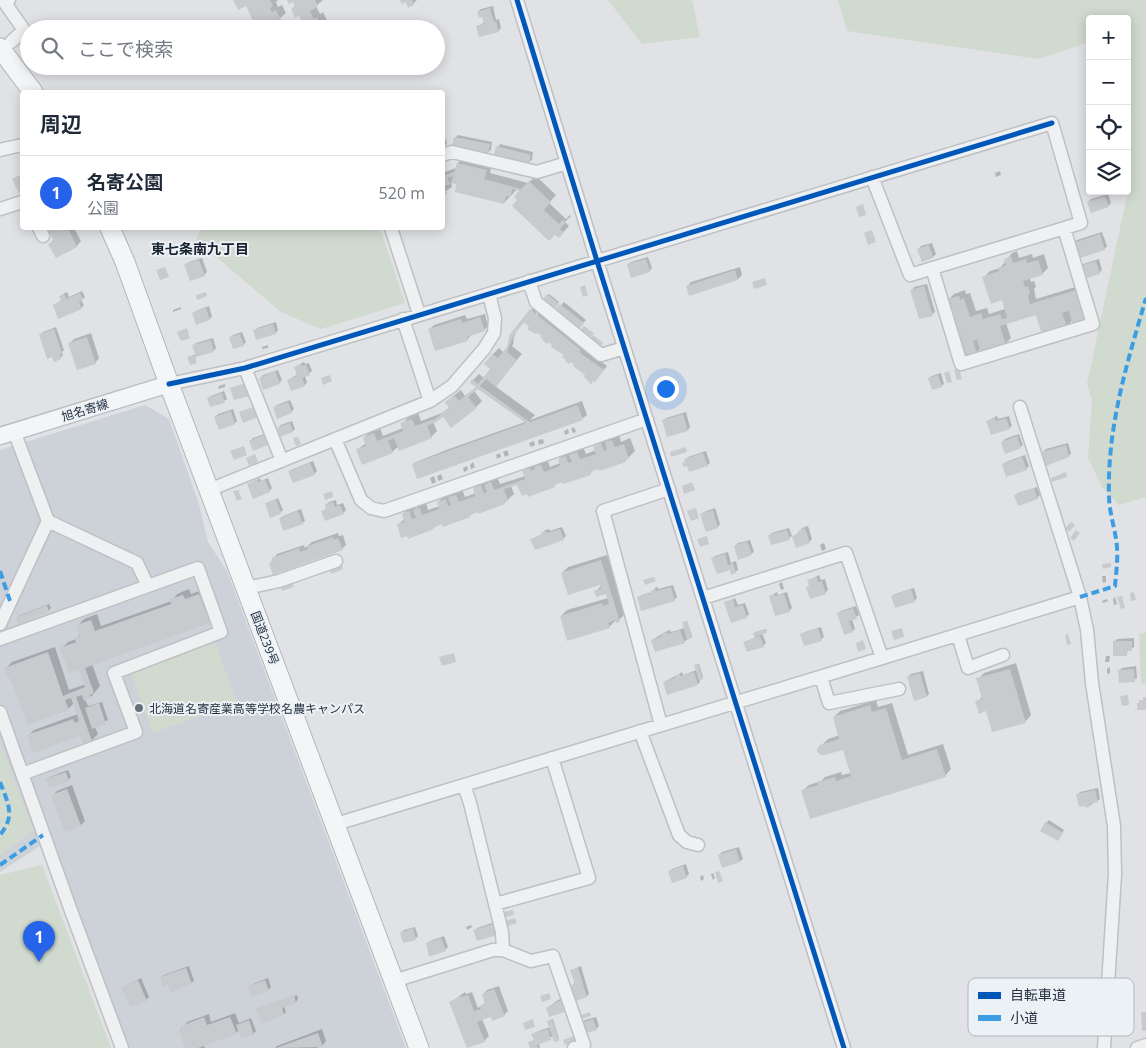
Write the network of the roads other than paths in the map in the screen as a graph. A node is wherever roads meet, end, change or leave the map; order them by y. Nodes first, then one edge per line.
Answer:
1 (9, 0) edge
2 (517, 0) edge
3 (20, 24) edge
4 (20, 33) edge
5 (6, 45) edge
6 (20, 69) edge
7 (23, 75) edge
8 (32, 90) edge
9 (20, 145) edge
10 (0, 150) edge
11 (445, 154) edge
12 (567, 163) junction
13 (872, 177) junction
14 (20, 203) edge
15 (0, 209) edge
16 (1064, 228) junction
17 (111, 230) edge
18 (392, 230) edge
19 (596, 261) junction
20 (932, 268) junction
21 (529, 282) junction
22 (489, 294) junction
23 (420, 314) junction
24 (403, 319) junction
25 (624, 348) junction
26 (245, 368) junction
27 (169, 384) junction
28 (430, 402) junction
29 (1020, 407) dead end
30 (647, 419) junction
31 (7, 434) edge
32 (335, 439) junction
33 (282, 461) junction
34 (669, 489) junction
35 (209, 490) junction
36 (48, 521) junction
37 (336, 561) dead end
38 (148, 586) junction
39 (246, 588) junction
40 (1080, 596) junction
41 (703, 598) junction
42 (0, 624) edge
43 (958, 635) junction
44 (0, 639) edge
45 (1003, 655) dead end
46 (882, 658) junction
47 (821, 677) junction
48 (898, 689) dead end
49 (735, 702) junction
50 (0, 712) edge
51 (661, 725) junction
52 (640, 731) junction
53 (552, 758) junction
54 (22, 774) junction
55 (464, 785) junction
56 (336, 824) junction
57 (698, 845) dead end
58 (495, 904) junction
59 (503, 950) junction
60 (1108, 978) edge
61 (394, 981) junction
62 (1146, 1045) edge
63 (122, 1048) edge
64 (419, 1048) edge
65 (574, 1048) edge
66 (844, 1048) edge
67 (1137, 1048) edge

1 - 3 street
2 - 12 street
4 - 5 street
5 - 6 highway
7 - 8 highway
9 - 10 street
11 - 12 street
12 - 19 street
13 - 16 street
13 - 19 street
13 - 20 street
14 - 15 street
16 - 20 street
16 - 20 street
17 - 27 highway, 国道239号
18 - 23 street
19 - 21 street
19 - 25 street
21 - 22 street
21 - 25 street
22 - 23 street
22 - 28 street
23 - 24 street
24 - 26 street
24 - 28 street
25 - 30 street
26 - 27 street
26 - 33 street
27 - 31 main road, 旭名寄線
27 - 35 highway, 国道239号
28 - 32 street
29 - 40 street
30 - 32 street
30 - 34 street
31 - 36 street
32 - 33 street
33 - 35 street
34 - 41 street
34 - 51 street
35 - 39 highway, 国道239号
36 - 38 street
36 - 42 street
37 - 39 street
38 - 44 street
38 - 54 street
39 - 56 highway, 国道239号
40 - 43 street
40 - 60 street
41 - 46 street
41 - 49 street
43 - 45 street
43 - 46 street
46 - 47 street
47 - 48 street
47 - 49 street
49 - 51 street
49 - 66 street
50 - 54 street
51 - 52 street
52 - 53 street
52 - 57 street
53 - 55 street
53 - 58 street
54 - 63 street
55 - 56 street
55 - 58 street
56 - 61 highway, 国道239号
58 - 59 street
59 - 61 street
59 - 65 street
61 - 64 highway, 国道239号
62 - 67 street

